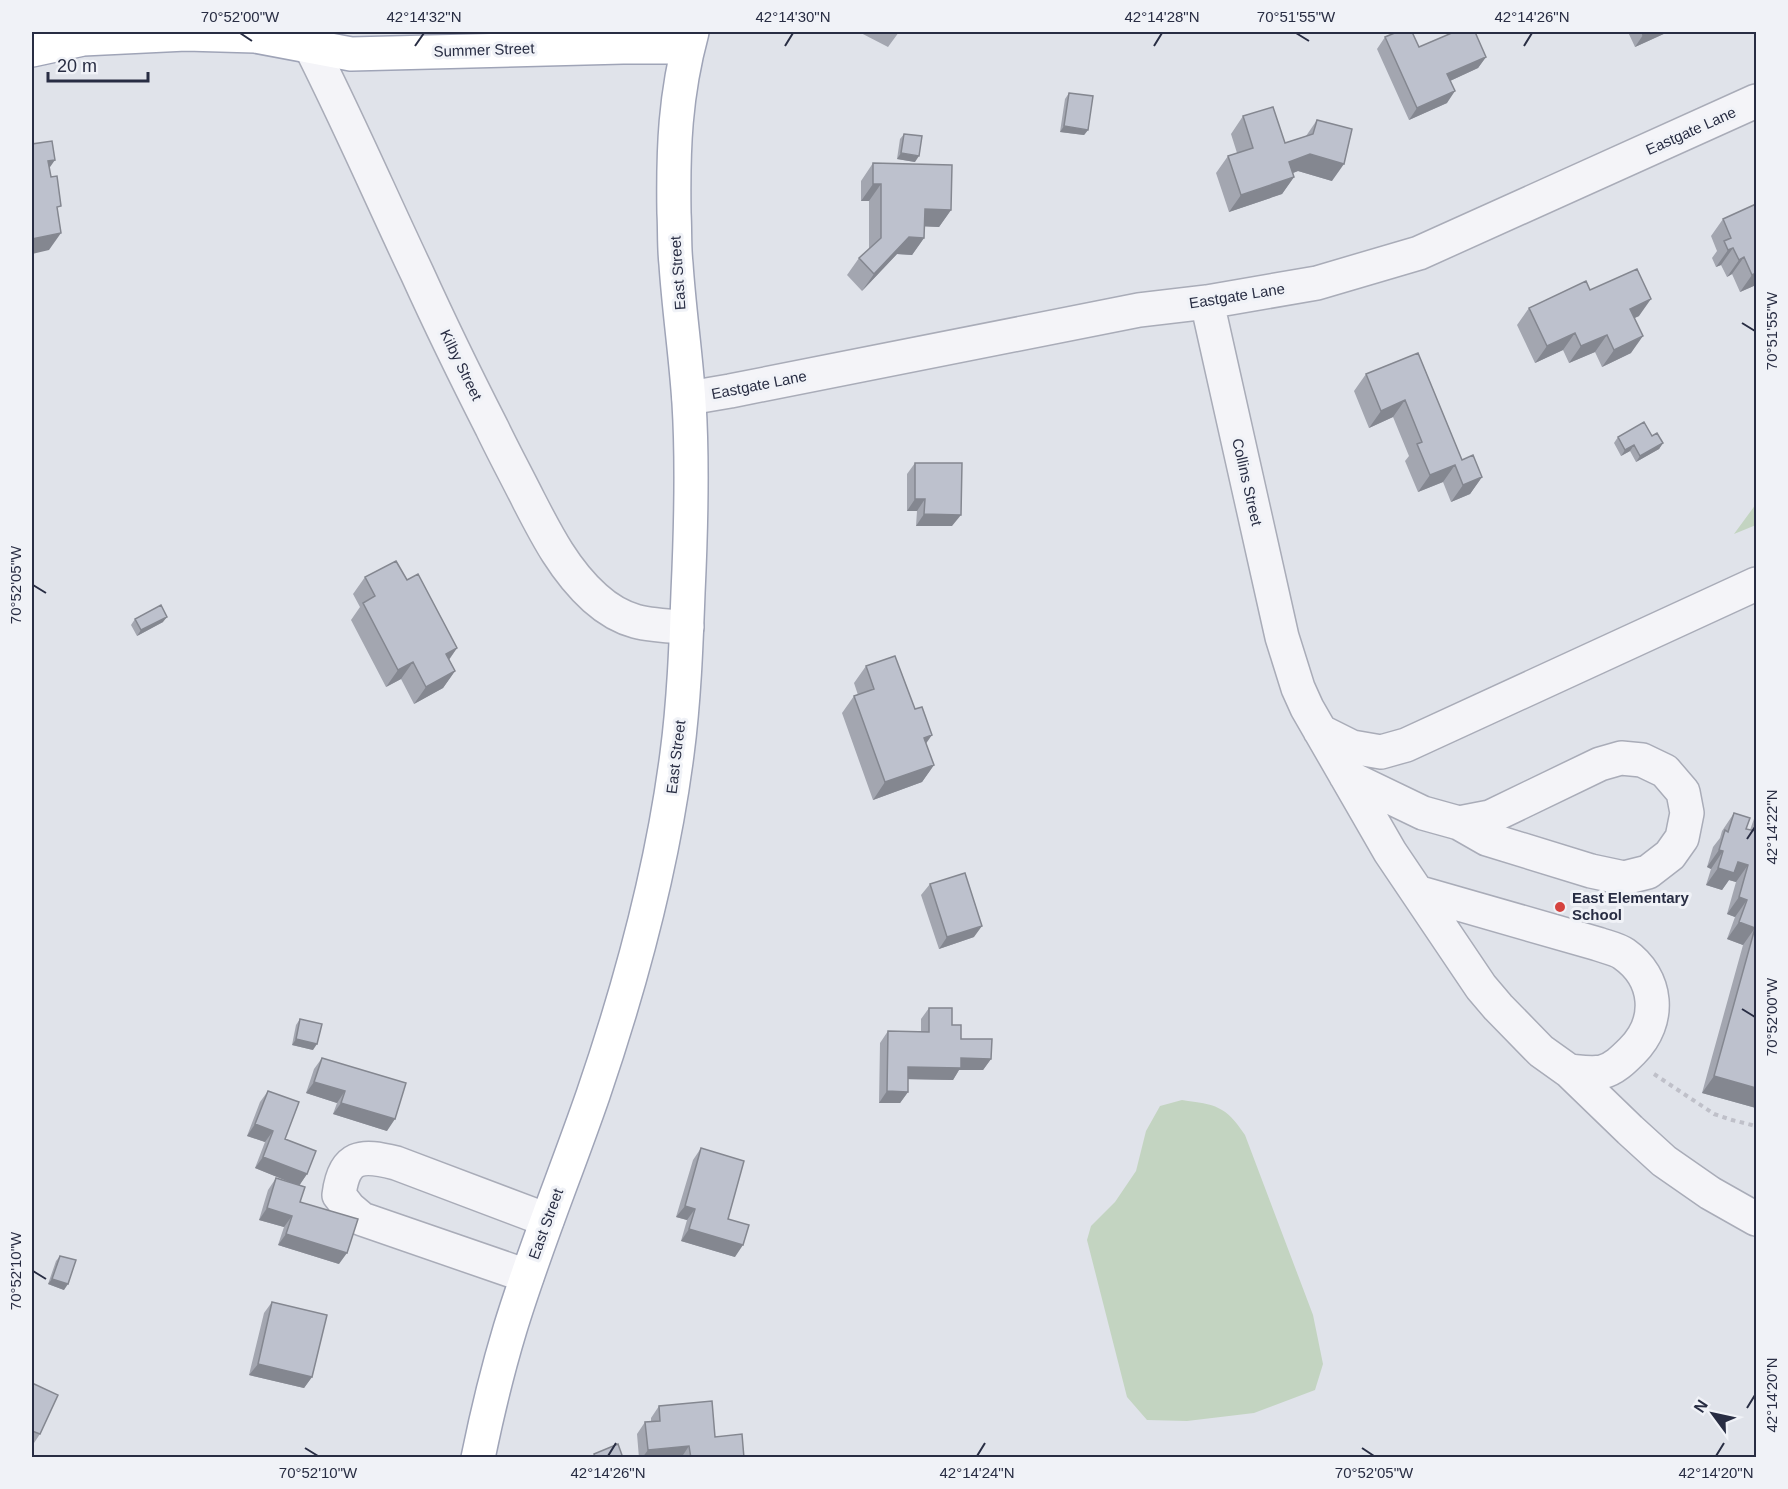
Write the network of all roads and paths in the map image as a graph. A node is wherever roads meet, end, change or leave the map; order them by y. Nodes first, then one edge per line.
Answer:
1 (307, 39) edge
2 (690, 39) edge
3 (32, 50) edge
4 (1756, 101) edge
5 (1207, 302) junction
6 (689, 398) junction
7 (1756, 584) edge
8 (687, 627) junction
9 (1320, 731) junction
10 (1346, 776) junction
11 (1459, 823) junction
12 (1417, 892) junction
13 (1569, 1071) junction
14 (1651, 1071) dead end
15 (1756, 1126) edge
16 (1756, 1219) edge
17 (547, 1220) junction
18 (528, 1276) junction
19 (478, 1458) edge

1 - 2 main road, Summer Street
1 - 3 main road, Summer Street
1 - 8 street, Kilby Street
2 - 6 main road, East Street
4 - 5 street, Eastgate Lane
5 - 6 street, Eastgate Lane
5 - 9 street, Collins Street
6 - 8 main road, East Street
7 - 9 street
8 - 17 main road, East Street
9 - 10 street, Collins Street
10 - 11 street
10 - 12 street, Collins Street
11 - 11 street
12 - 13 street, Collins Street
12 - 13 street
13 - 16 street, Collins Street
14 - 15 path
17 - 18 main road, East Street
17 - 18 street
18 - 19 main road, East Street

